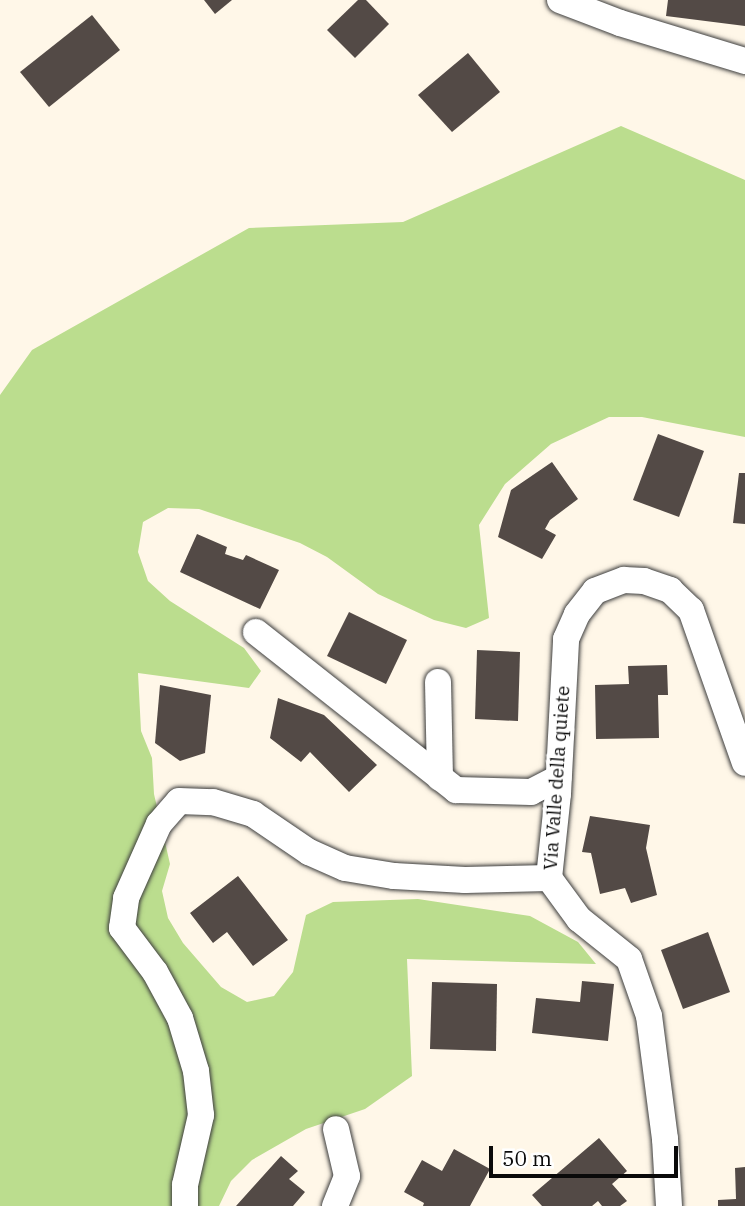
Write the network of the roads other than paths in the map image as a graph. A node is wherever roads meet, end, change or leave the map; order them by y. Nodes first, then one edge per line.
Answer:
1 (560, 0) edge
2 (745, 61) edge
3 (256, 632) dead end
4 (438, 682) dead end
5 (745, 763) edge
6 (440, 778) junction
7 (559, 778) junction
8 (549, 878) junction
9 (336, 1129) dead end
10 (185, 1206) edge
11 (335, 1206) edge
12 (670, 1206) edge

1 - 2 street
3 - 6 street
4 - 6 street
5 - 7 street, Via Valle della quiete
6 - 7 street
7 - 8 street, Via Valle della quiete
8 - 10 street
8 - 12 street, Via Valle della quiete
9 - 11 street

